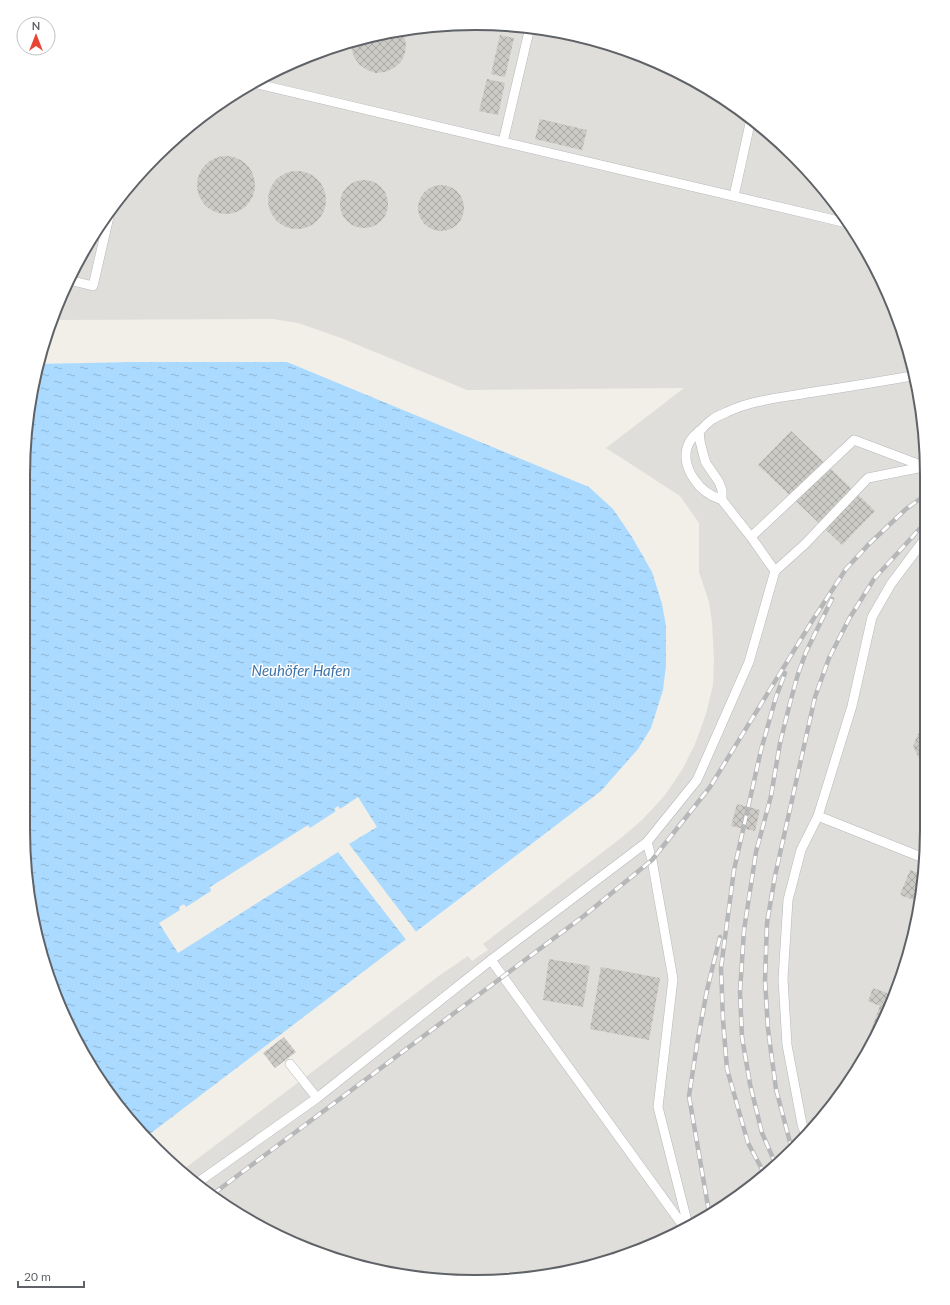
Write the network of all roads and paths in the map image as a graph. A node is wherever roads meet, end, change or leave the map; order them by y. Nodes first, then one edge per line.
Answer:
1 (528, 34) edge
2 (262, 85) edge
3 (750, 125) edge
4 (503, 142) junction
5 (734, 196) junction
6 (840, 221) edge
7 (107, 225) edge
8 (74, 281) edge
9 (909, 377) edge
10 (700, 431) junction
11 (920, 465) edge
12 (920, 467) edge
13 (722, 500) junction
14 (751, 537) junction
15 (920, 545) edge
16 (775, 571) junction
17 (818, 816) junction
18 (647, 842) junction
19 (919, 856) edge
20 (491, 960) junction
21 (290, 1064) dead end
22 (317, 1098) junction
23 (804, 1130) edge
24 (201, 1180) edge
25 (687, 1221) edge
26 (682, 1224) edge

1 - 4 lane
2 - 4 lane
3 - 5 lane
4 - 5 lane
5 - 6 lane
7 - 8 lane
9 - 10 lane
10 - 13 lane
10 - 13 lane
11 - 14 lane
12 - 16 lane
13 - 14 lane
14 - 16 lane
15 - 17 lane
16 - 18 lane
17 - 19 lane
17 - 23 lane
18 - 20 lane
18 - 25 lane
20 - 22 lane
20 - 26 lane
21 - 22 lane
22 - 24 lane

